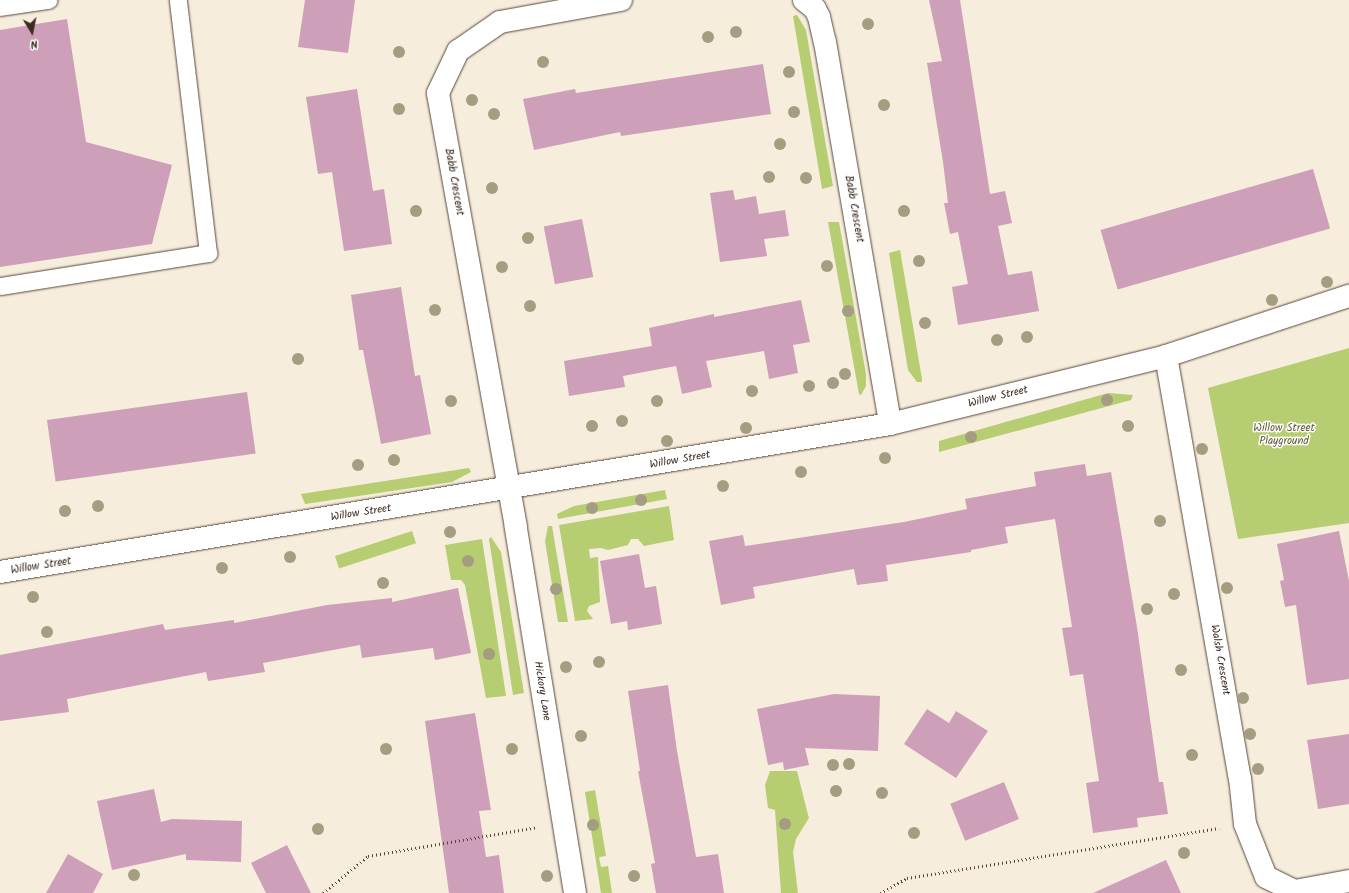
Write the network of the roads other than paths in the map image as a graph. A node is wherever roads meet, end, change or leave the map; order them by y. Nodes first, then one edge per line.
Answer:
1 (48, 0) edge
2 (178, 0) edge
3 (621, 0) edge
4 (804, 0) edge
5 (0, 7) edge
6 (0, 286) edge
7 (1349, 296) edge
8 (1166, 356) junction
9 (890, 424) junction
10 (509, 489) junction
11 (0, 572) edge
12 (1349, 881) edge
13 (575, 893) edge

1 - 5 lane
2 - 6 lane
3 - 10 street, Babb Crescent
4 - 9 street, Babb Crescent
7 - 8 street, Willow Street
8 - 9 street, Willow Street
8 - 12 street, Walsh Crescent
9 - 10 street, Willow Street
10 - 11 street, Willow Street
10 - 13 street, Hickory Lane

